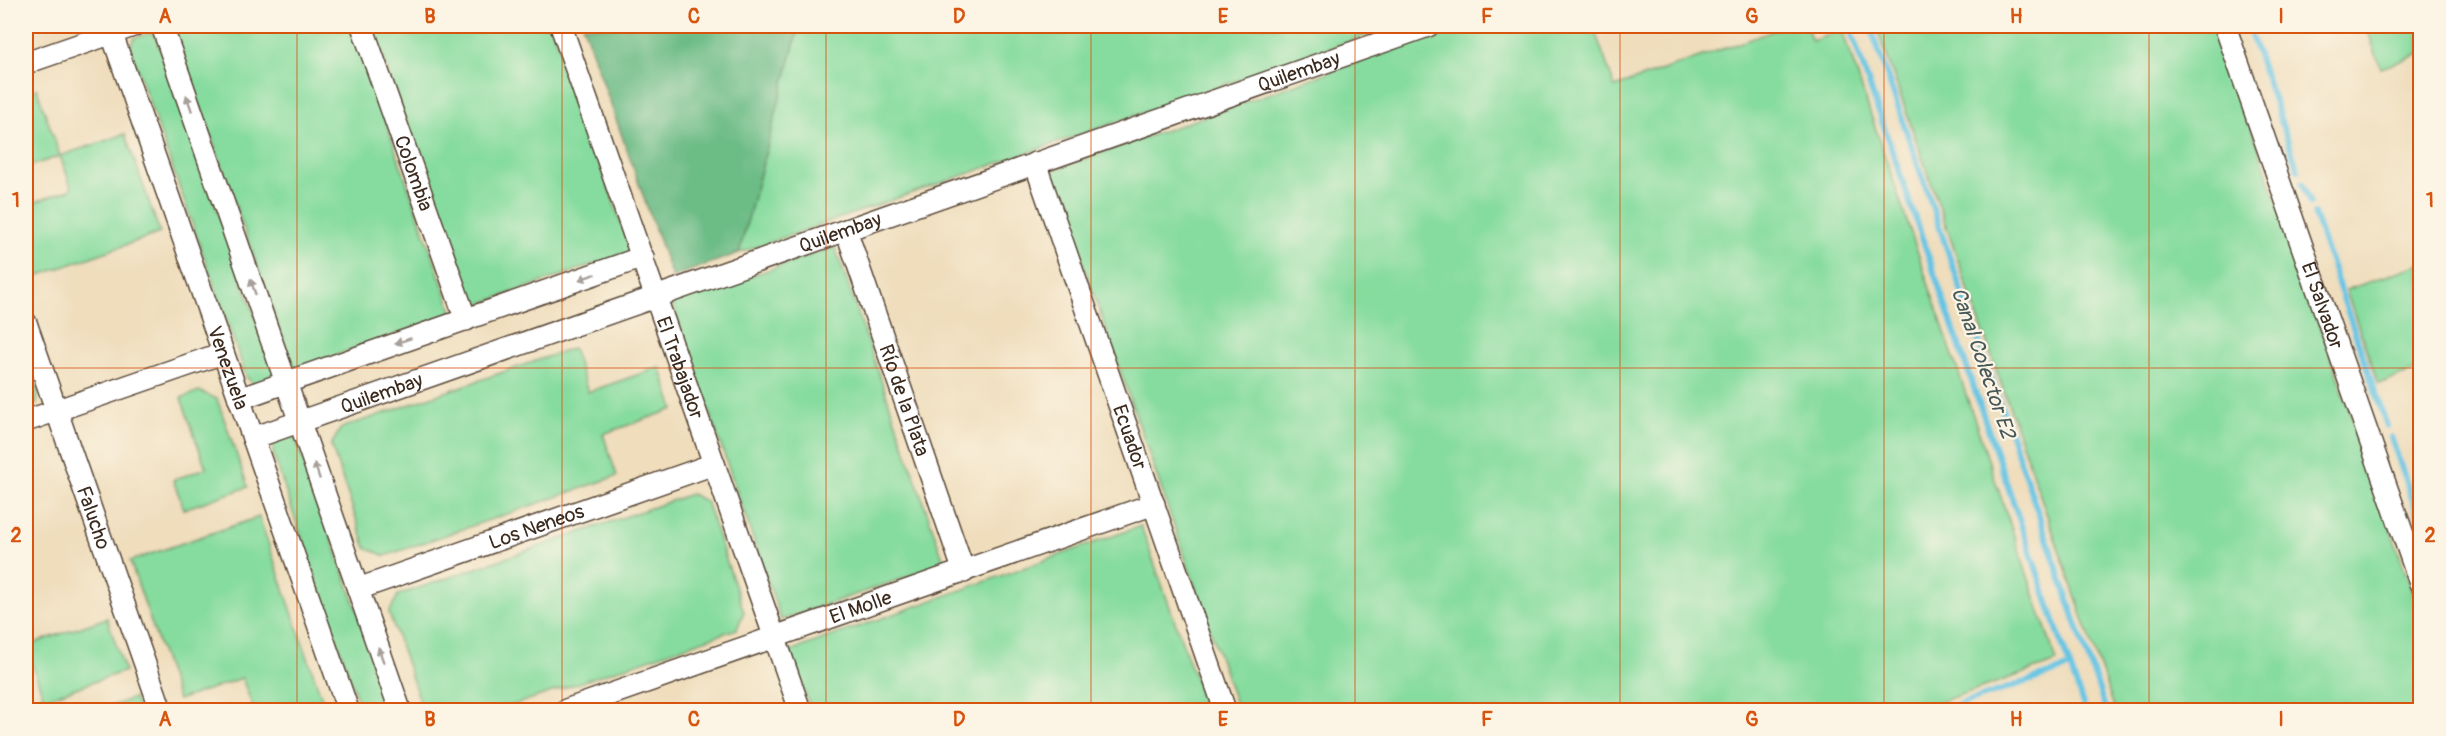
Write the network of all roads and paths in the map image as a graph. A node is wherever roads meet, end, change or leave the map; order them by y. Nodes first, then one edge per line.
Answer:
1 (132, 26) edge
2 (162, 26) edge
3 (362, 26) edge
4 (561, 26) edge
5 (1428, 26) edge
6 (2225, 26) edge
7 (110, 29) edge
8 (26, 63) edge
9 (1035, 163) junction
10 (846, 230) junction
11 (643, 257) junction
12 (656, 297) junction
13 (466, 320) junction
14 (26, 323) edge
15 (223, 353) junction
16 (286, 383) junction
17 (239, 399) junction
18 (56, 411) junction
19 (26, 422) edge
20 (300, 422) junction
21 (253, 438) junction
22 (714, 464) junction
23 (1154, 504) junction
24 (964, 572) junction
25 (2421, 583) edge
26 (358, 589) junction
27 (775, 639) junction
28 (161, 711) edge
29 (348, 711) edge
30 (400, 711) edge
31 (566, 711) edge
32 (800, 711) edge
33 (1225, 711) edge

1 - 7 street
16 -> 2 street
3 - 13 street, Colombia
4 - 11 street, El Trabajador
5 - 9 street, Quilembay
6 - 25 street, El Salvador
7 - 8 street
7 - 15 street, Venezuela
9 - 10 street, Quilembay
9 - 23 street, Ecuador
10 - 12 street, Quilembay
10 - 24 street, Río de la Plata
11 - 12 street, El Trabajador
11 -> 13 street
12 - 20 street, Quilembay
12 - 22 street, El Trabajador
13 -> 16 street
14 - 18 street, Falucho
15 - 17 street, Venezuela
15 - 18 street
16 - 17 street
16 - 20 street
17 - 21 street, Venezuela
18 - 19 street
18 - 28 street, Falucho
20 - 21 street, Quilembay
26 -> 20 street
21 - 29 street, Venezuela
22 - 26 street, Los Neneos
22 - 27 street, El Trabajador
23 - 24 street, El Molle
23 - 33 street, Ecuador
24 - 27 street, El Molle
30 -> 26 street
27 - 31 street, El Molle
27 - 32 street, El Trabajador

